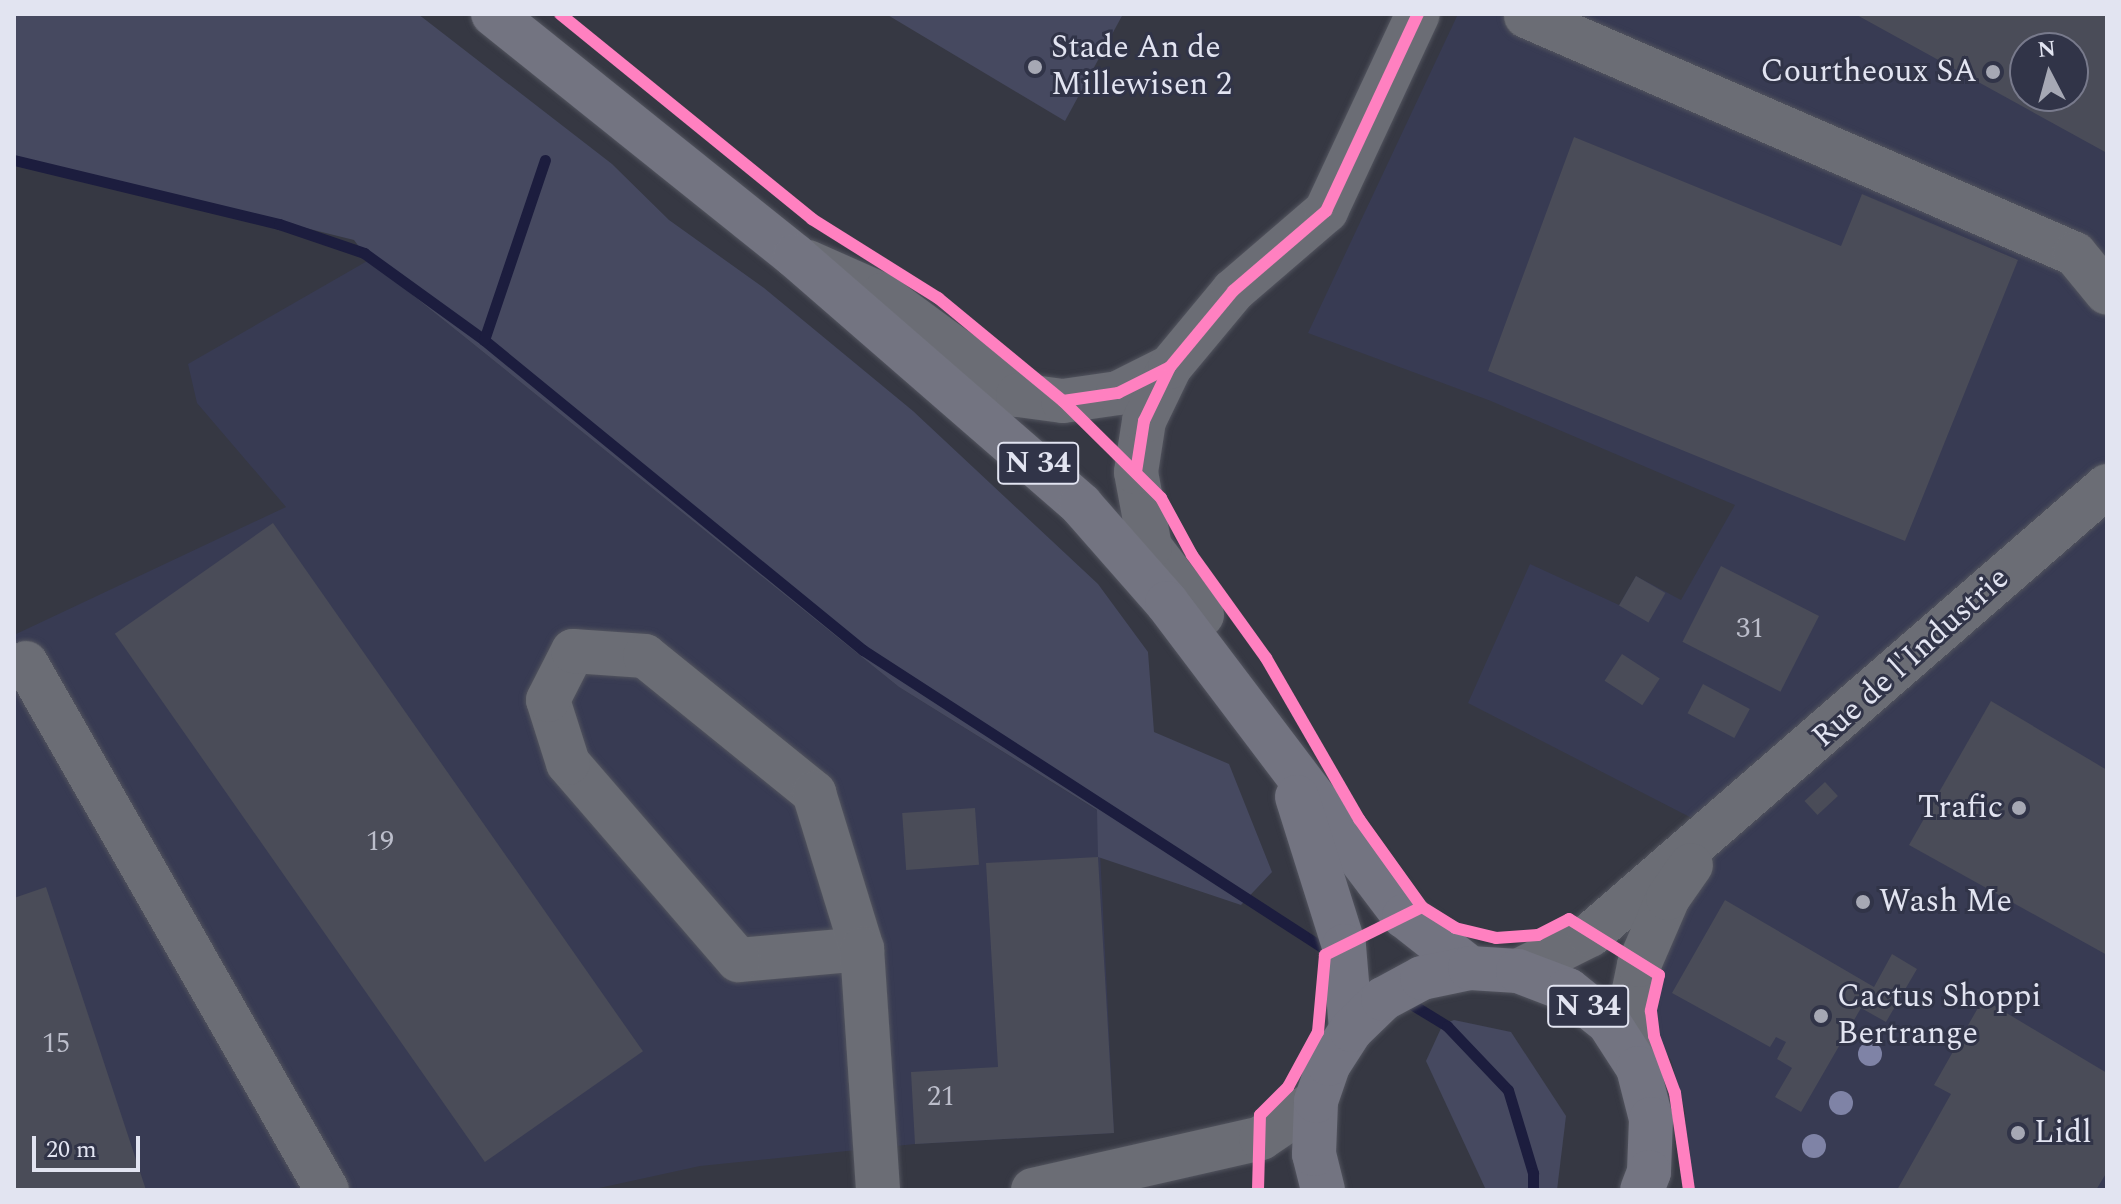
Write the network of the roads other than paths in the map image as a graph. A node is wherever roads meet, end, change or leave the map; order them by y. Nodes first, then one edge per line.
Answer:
1 (493, 14) edge
2 (1418, 14) edge
3 (1526, 16) dead end
4 (795, 256) junction
5 (2107, 293) edge
6 (1170, 367) junction
7 (2107, 486) edge
8 (26, 663) dead end
9 (1246, 706) junction
10 (1284, 761) junction
11 (1715, 830) junction
12 (862, 949) junction
13 (1470, 968) junction
14 (1518, 971) junction
15 (1351, 1030) junction
16 (1638, 1068) junction
17 (1316, 1101) junction
18 (1649, 1184) edge
19 (327, 1190) edge
20 (878, 1190) edge
21 (1033, 1190) edge
22 (1323, 1190) edge

1 - 4 main road, N 34
2 - 6 street
3 - 5 street
4 - 6 street
4 - 9 main road, N 34
6 - 9 street
7 - 11 street, Rue de l'Industrie
8 - 19 street
9 - 10 main road, N 34
10 - 13 main road, N 34
10 - 15 main road, N 34
11 - 14 street, Rue de l'Industrie
11 - 16 street, Rue de l'Industrie
12 - 12 street
12 - 20 street
13 - 14 main road, N 34
13 - 15 main road, N 34
14 - 16 main road, N 34
15 - 17 main road, N 34
16 - 18 main road, N 34
17 - 21 street
17 - 22 main road, N 34

